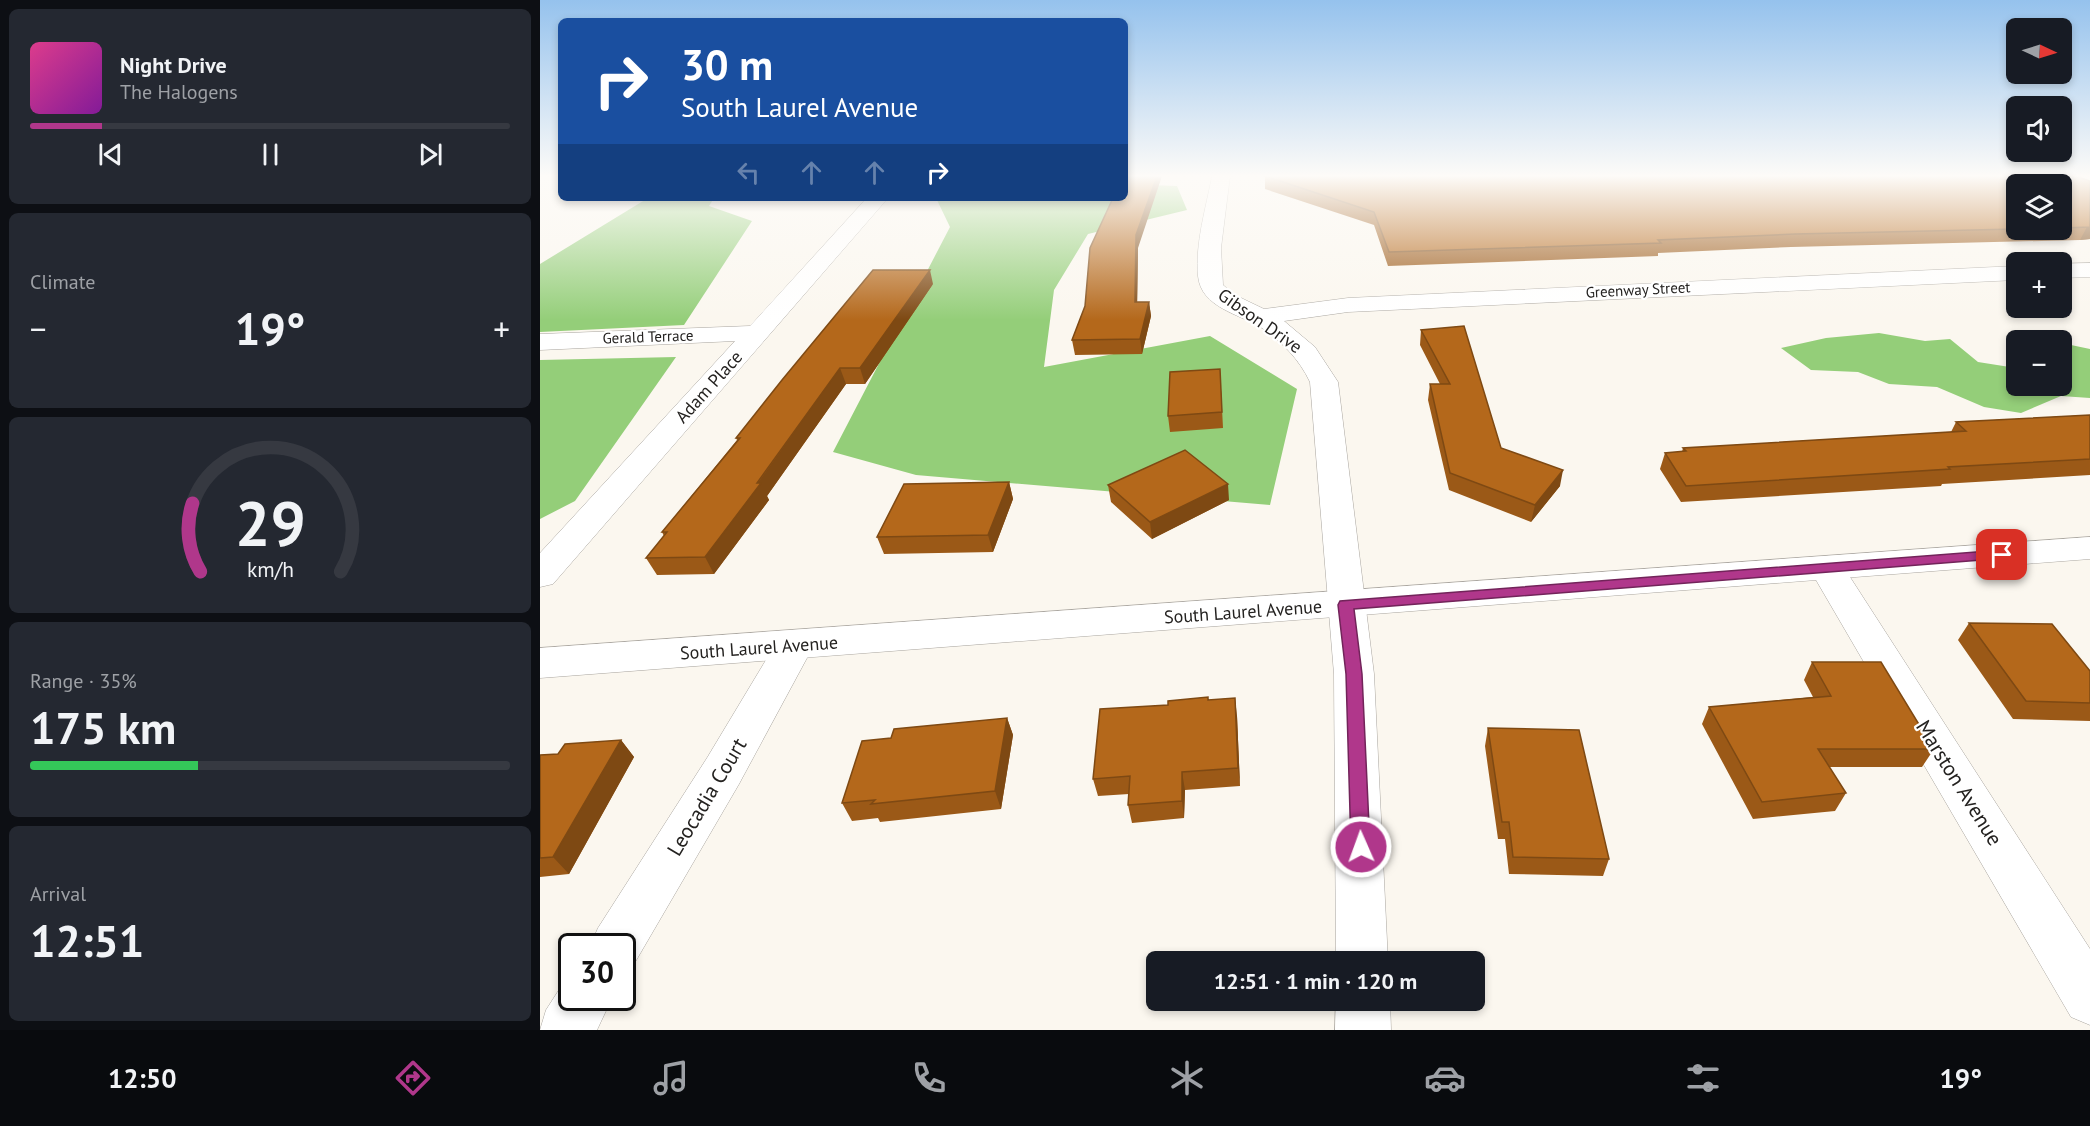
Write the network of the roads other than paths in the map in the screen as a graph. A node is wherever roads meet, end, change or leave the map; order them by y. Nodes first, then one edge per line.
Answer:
1 (855, 224) edge
2 (1214, 224) edge
3 (2090, 270) edge
4 (2072, 271) edge
5 (2006, 273) edge
6 (1260, 317) junction
7 (757, 333) junction
8 (540, 342) edge
9 (2090, 548) edge
10 (1827, 568) junction
11 (540, 575) edge
12 (1345, 605) junction
13 (795, 645) junction
14 (540, 663) edge
15 (624, 933) edge
16 (1362, 951) edge
17 (2090, 998) edge
18 (577, 1011) edge
19 (1363, 1011) edge
20 (566, 1030) edge
21 (1363, 1030) edge

1 - 7 street, Adam Place
2 - 6 street, Gibson Drive
3 - 4 street
5 - 6 street, Greenway Street
6 - 12 street, Gibson Drive
7 - 8 street, Gerald Terrace
7 - 11 street, Adam Place
9 - 10 street, South Laurel Avenue
10 - 12 street, South Laurel Avenue
10 - 17 street, Marston Avenue
12 - 13 street, South Laurel Avenue
12 - 16 street, Gibson Drive
13 - 14 street, South Laurel Avenue
13 - 15 street, Leocadia Court
18 - 20 street
19 - 21 street

